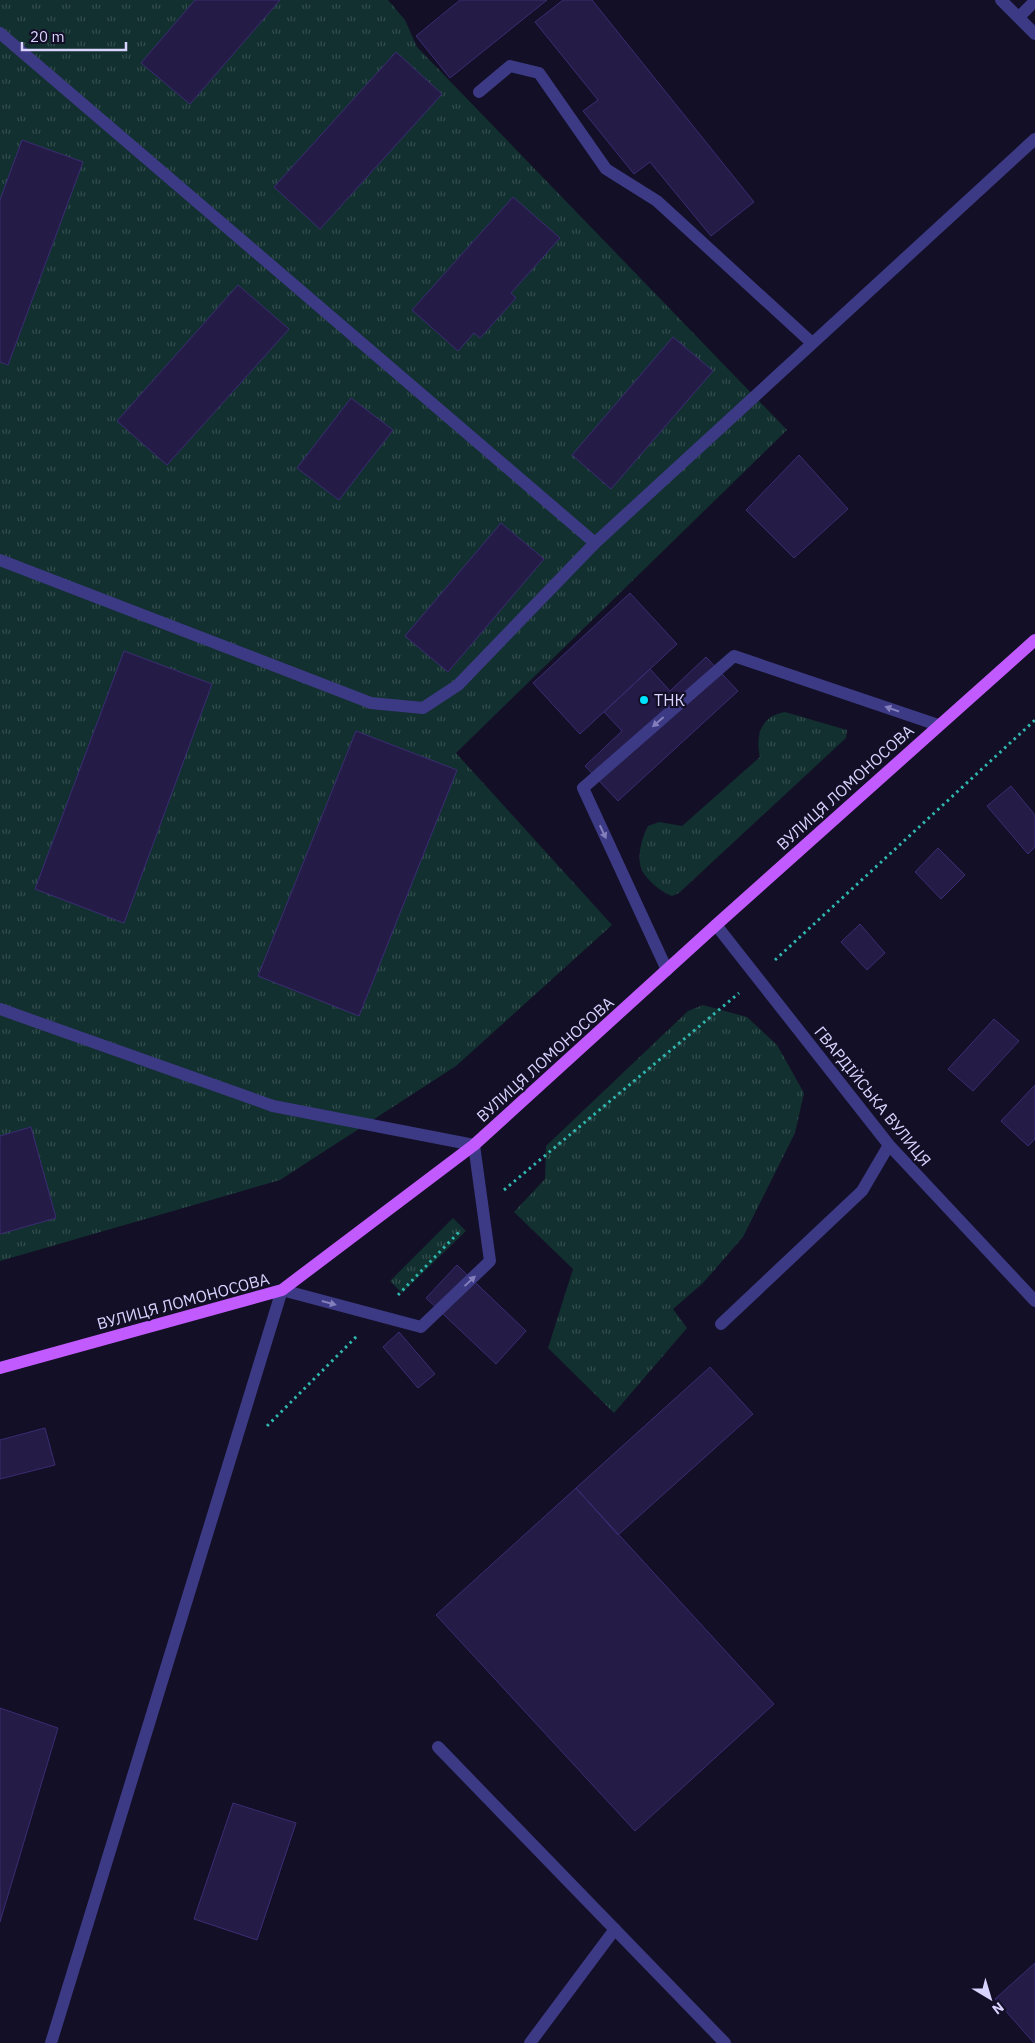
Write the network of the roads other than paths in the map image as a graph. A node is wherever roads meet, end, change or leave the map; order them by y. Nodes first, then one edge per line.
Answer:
1 (1001, 0) edge
2 (1035, 1) edge
3 (1019, 17) junction
4 (0, 33) edge
5 (1035, 34) edge
6 (479, 92) dead end
7 (1035, 139) edge
8 (812, 343) junction
9 (595, 543) junction
10 (0, 560) edge
11 (1035, 640) edge
12 (938, 725) junction
13 (716, 925) junction
14 (667, 970) junction
15 (0, 1009) edge
16 (474, 1145) junction
17 (889, 1145) junction
18 (282, 1290) junction
19 (1035, 1301) edge
20 (721, 1324) dead end
21 (0, 1368) edge
22 (438, 1747) dead end
23 (615, 1930) junction
24 (51, 2043) edge
25 (530, 2043) edge
26 (725, 2043) edge

1 - 3 street
2 - 3 street
3 - 5 street
4 - 9 street
6 - 8 street
7 - 8 street
8 - 9 street
9 - 10 street
11 - 12 main road, ВУЛИЦЯ ЛОМОНОСОВА
12 - 13 main road, ВУЛИЦЯ ЛОМОНОСОВА
12 -> 14 street
13 - 14 main road, ВУЛИЦЯ ЛОМОНОСОВА
13 - 17 street, ГВАРДІЙСЬКА ВУЛИЦЯ
14 - 16 main road, ВУЛИЦЯ ЛОМОНОСОВА
15 - 16 street
16 - 18 main road, ВУЛИЦЯ ЛОМОНОСОВА
18 -> 16 street
17 - 19 street, ГВАРДІЙСЬКА ВУЛИЦЯ
17 - 20 street
18 - 21 main road, ВУЛИЦЯ ЛОМОНОСОВА
18 - 24 street
22 - 23 street
23 - 25 street
23 - 26 street

